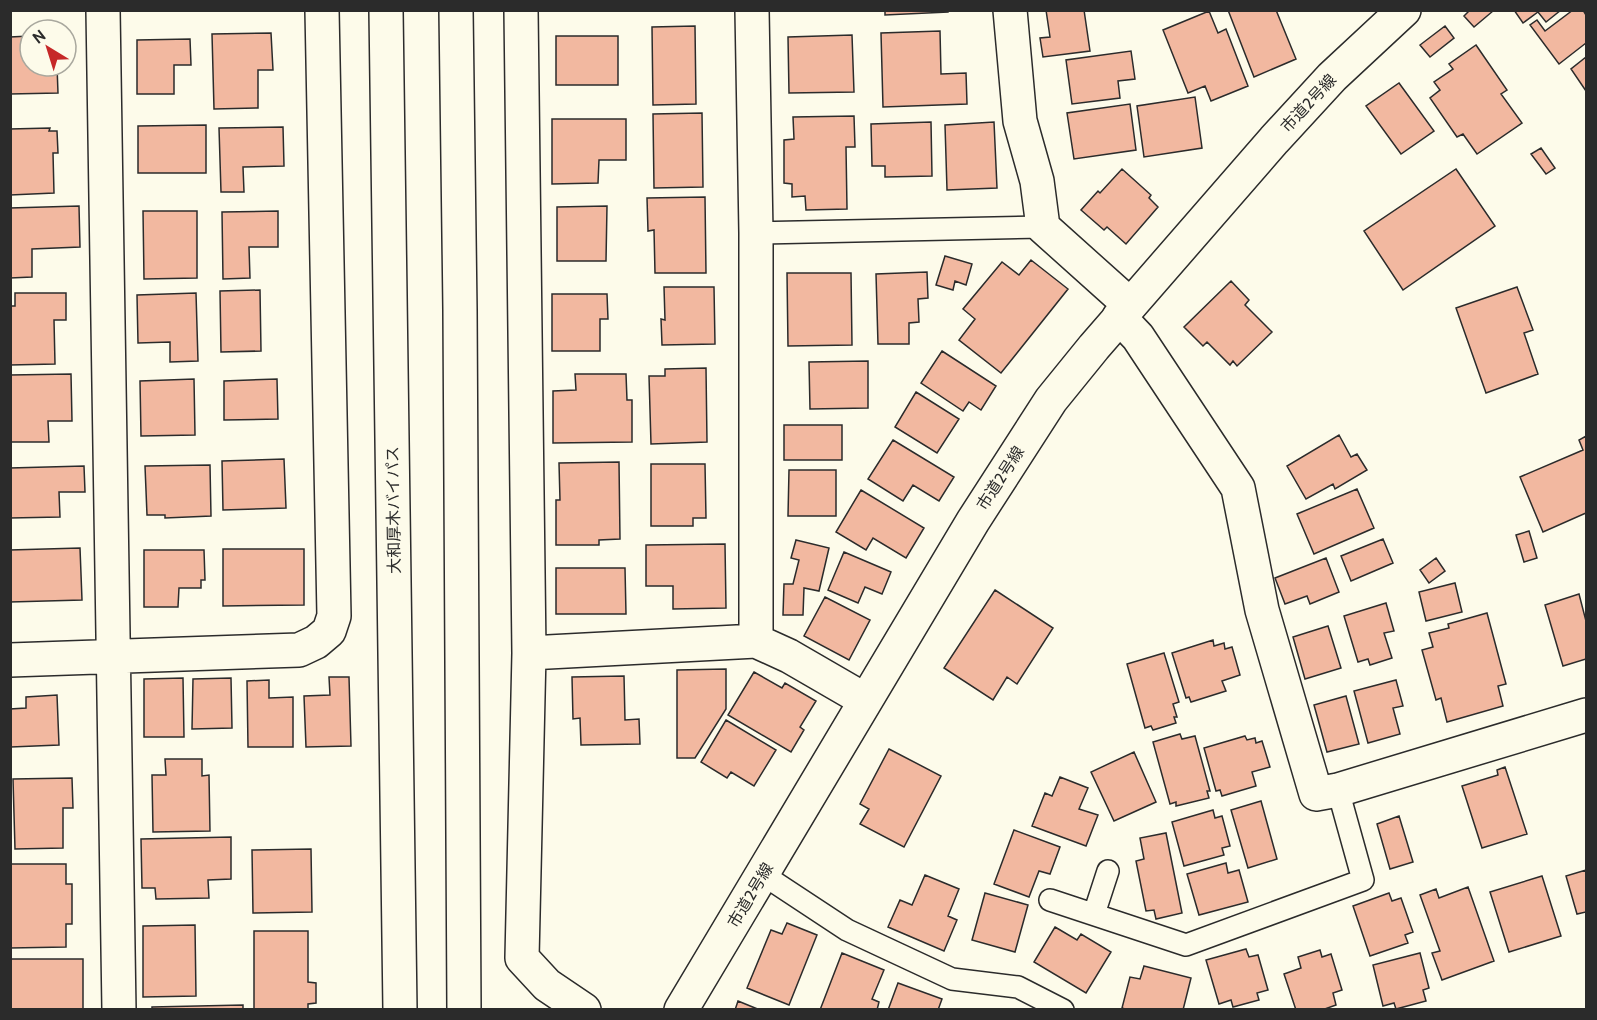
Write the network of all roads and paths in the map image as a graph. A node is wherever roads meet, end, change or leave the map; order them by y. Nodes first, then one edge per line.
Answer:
1 (104, 10) edge
2 (322, 10) edge
3 (386, 10) edge
4 (456, 10) edge
5 (521, 10) edge
6 (752, 10) edge
7 (1010, 10) edge
8 (1404, 10) edge
9 (1043, 227) junction
10 (756, 233) junction
11 (1125, 311) junction
12 (756, 641) junction
13 (529, 652) junction
14 (113, 658) junction
15 (10, 660) edge
16 (865, 700) junction
17 (1587, 715) edge
18 (1338, 790) junction
19 (1108, 871) dead end
20 (762, 874) junction
21 (1050, 900) dead end
22 (1094, 914) junction
23 (119, 1010) edge
24 (400, 1010) edge
25 (464, 1010) edge
26 (584, 1010) edge
27 (681, 1010) edge
28 (1063, 1010) edge

1 - 14 main road
2 - 14 main road
3 - 24 main road, 大和厚木バイパス
4 - 25 main road
5 - 13 main road
6 - 10 main road
7 - 9 main road
8 - 11 main road, 市道2号線
9 - 10 lane
9 - 11 main road
10 - 12 main road
11 - 16 main road, 市道2号線
11 - 18 main road
12 - 13 main road
12 - 16 main road
13 - 26 main road
14 - 15 main road
14 - 23 main road
16 - 20 main road, 市道2号線
17 - 18 main road
18 - 22 lane
19 - 22 lane
20 - 27 main road, 市道2号線
20 - 28 lane
21 - 22 lane

